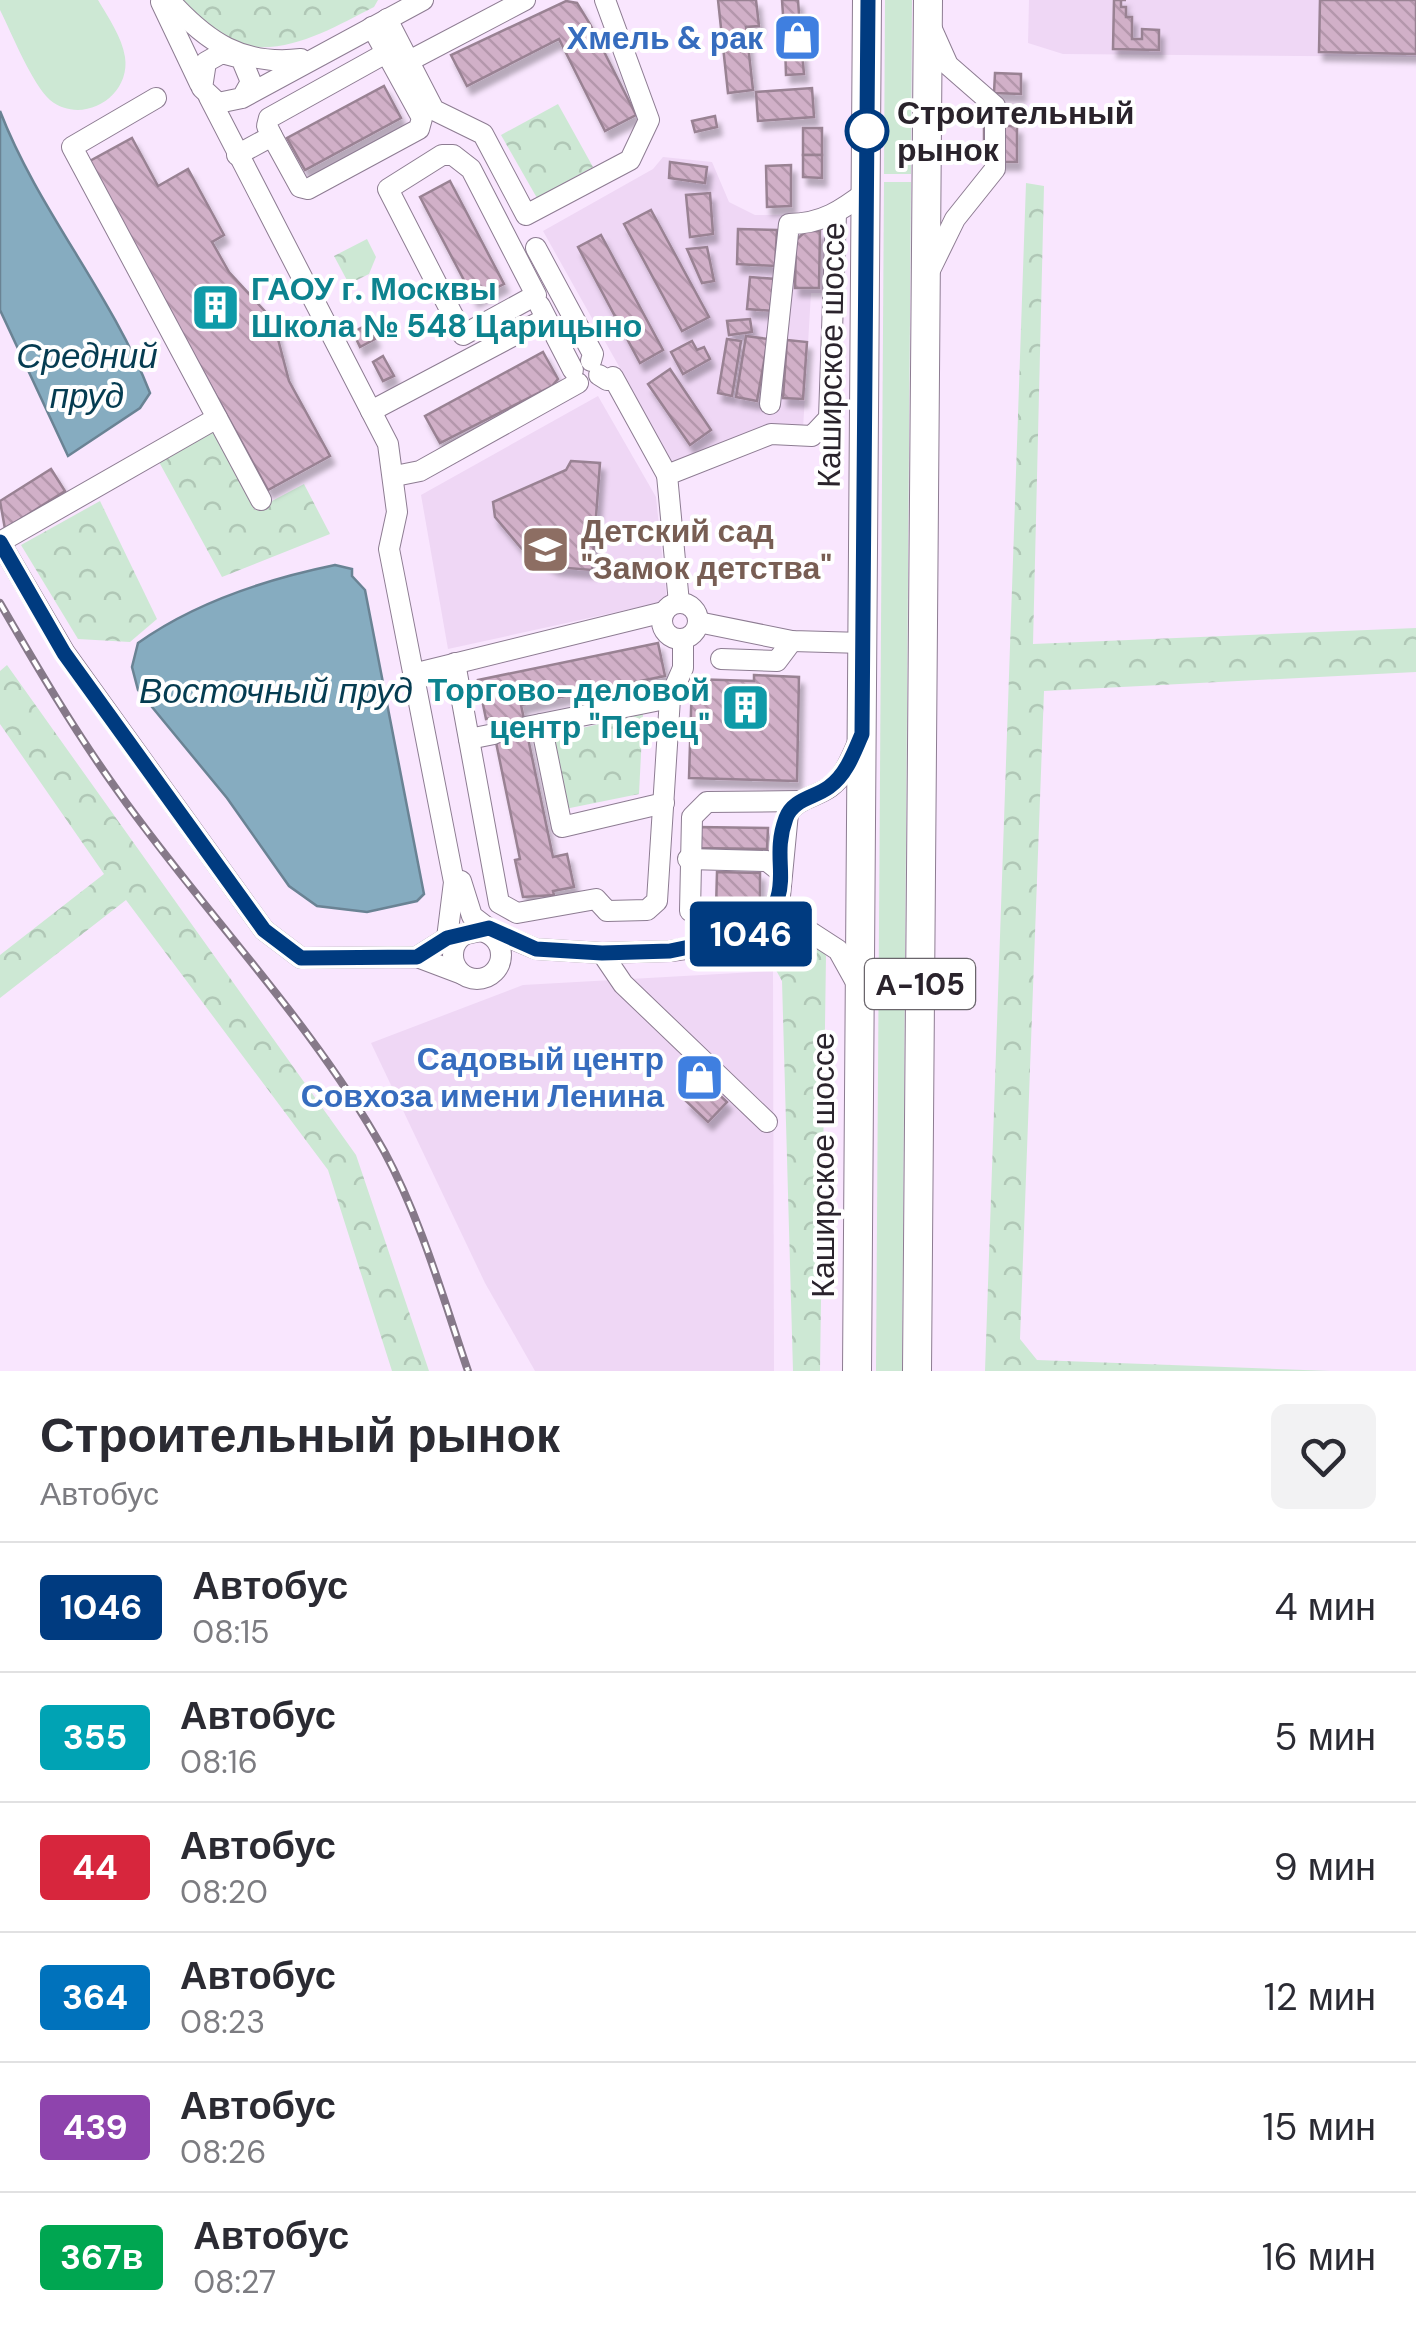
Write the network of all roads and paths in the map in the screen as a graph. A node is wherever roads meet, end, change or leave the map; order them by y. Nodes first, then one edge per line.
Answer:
1 (160, 0) edge
2 (168, 0) edge
3 (423, 0) edge
4 (525, 0) edge
5 (605, 0) edge
6 (868, 0) edge
7 (928, 7) edge
8 (379, 23) junction
9 (386, 53) junction
10 (232, 54) junction
11 (313, 57) junction
12 (409, 61) junction
13 (219, 97) junction
14 (156, 98) dead end
15 (272, 136) junction
16 (240, 154) junction
17 (867, 191) junction
18 (836, 214) junction
19 (536, 248) dead end
20 (553, 280) junction
21 (928, 280) junction
22 (535, 293) junction
23 (546, 318) junction
24 (463, 335) junction
25 (475, 356) junction
26 (596, 373) junction
27 (770, 404) dead end
28 (375, 409) junction
29 (218, 418) junction
30 (830, 418) junction
31 (865, 418) junction
32 (400, 475) junction
33 (666, 475) junction
34 (261, 500) dead end
35 (0, 542) edge
36 (672, 608) junction
37 (698, 622) junction
38 (683, 639) junction
39 (792, 642) junction
40 (863, 643) junction
41 (721, 659) dead end
42 (455, 663) junction
43 (417, 673) junction
44 (670, 698) junction
45 (494, 734) tunnel mouth
46 (862, 734) junction
47 (469, 739) junction
48 (800, 801) junction
49 (664, 804) junction
50 (688, 860) junction
51 (782, 873) junction
52 (780, 896) junction
53 (690, 912) dead end
54 (801, 926) junction
55 (480, 930) junction
56 (752, 934) junction
57 (447, 938) junction
58 (536, 949) junction
59 (602, 953) junction
60 (417, 957) junction
61 (493, 973) junction
62 (462, 974) junction
63 (858, 986) junction
64 (767, 1122) dead end
65 (857, 1371) edge
66 (917, 1371) edge

1 - 13 street
2 - 10 street
3 - 8 street
4 - 12 street
5 - 12 street
6 - 17 highway, Каширское шоссе / А-105
7 - 21 highway, А-105
7 - 21 street
8 - 9 street
8 - 11 street
8 - 12 street
9 - 15 street
9 - 15 street
10 - 11 street
10 - 13 street
10 - 13 street
11 - 13 street
13 - 16 street
14 - 29 street
15 - 16 street
16 - 28 street
17 - 18 street
17 - 31 highway, Каширское шоссе / А-105
18 - 27 street
18 - 30 street
19 - 20 street
20 - 22 street
20 - 26 street
21 - 66 highway, А-105
22 - 23 street
22 - 24 street
22 - 24 street
23 - 25 street
23 - 26 street
24 - 25 street
25 - 28 street
26 - 32 street
26 - 33 street
28 - 32 street
28 - 43 street
29 - 34 street
29 - 35 street
30 - 31 street
30 - 33 street
31 - 40 highway, Каширское шоссе / А-105
32 - 43 street
33 - 36 street
35 - 60 street
36 - 37 street
36 - 38 street
36 - 42 street
37 - 38 street
37 - 39 street
38 - 44 street
39 - 40 street
39 - 41 street
40 - 46 highway, Каширское шоссе / А-105
42 - 43 street
42 - 47 street
43 - 55 street
43 - 57 street
44 - 49 street
44 - 49 street
45 - 47 street
46 - 48 street
46 - 63 highway, Каширское шоссе / А-105
47 - 49 street
48 - 50 street
48 - 51 street
50 - 51 street
50 - 53 street
51 - 52 street
52 - 54 street
52 - 56 street
54 - 56 street
54 - 63 street
55 - 57 street
55 - 58 street
55 - 61 street
55 - 62 street
56 - 59 street
57 - 60 street
58 - 59 street
58 - 61 street
59 - 64 street
60 - 62 street
61 - 62 street
63 - 65 highway, Каширское шоссе / А-105

